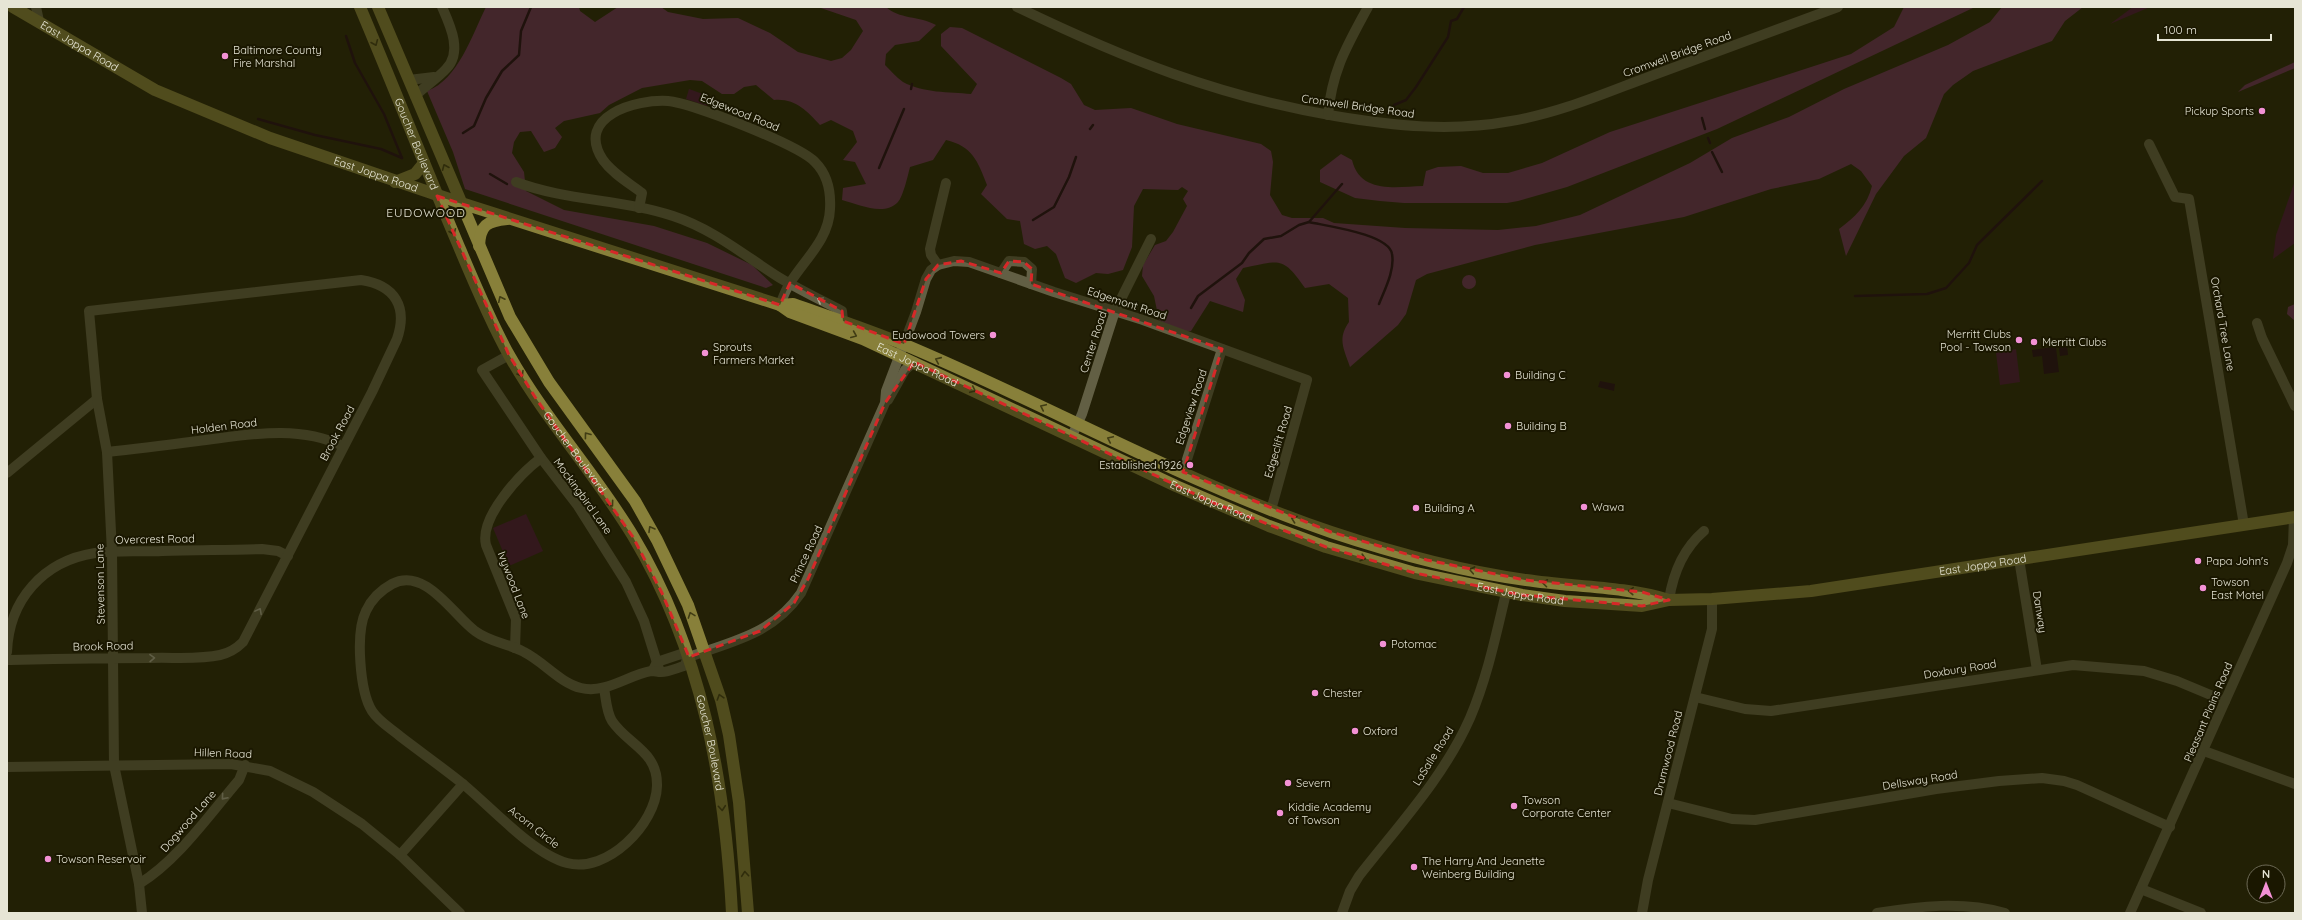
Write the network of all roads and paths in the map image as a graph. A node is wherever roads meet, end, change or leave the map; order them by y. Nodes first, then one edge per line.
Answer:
1 (13, 7) edge
2 (36, 7) edge
3 (360, 7) edge
4 (378, 7) edge
5 (442, 7) edge
6 (1017, 7) edge
7 (1368, 7) edge
8 (1838, 7) edge
9 (39, 21) junction
10 (438, 76) junction
11 (409, 80) junction
12 (415, 96) junction
13 (1328, 115) junction
14 (2150, 144) dead end
15 (424, 163) junction
16 (395, 182) junction
17 (516, 182) dead end
18 (946, 183) dead end
19 (437, 196) junction
20 (461, 203) junction
21 (639, 208) junction
22 (509, 218) junction
23 (1151, 239) dead end
24 (479, 247) junction
25 (938, 265) junction
26 (1000, 273) junction
27 (790, 284) junction
28 (1031, 284) junction
29 (780, 305) junction
30 (89, 311) joint
31 (1115, 311) junction
32 (842, 321) junction
33 (2257, 323) dead end
34 (1222, 349) junction
35 (902, 350) junction
36 (509, 355) junction
37 (914, 362) junction
38 (1307, 380) joint
39 (97, 399) junction
40 (885, 403) junction
41 (2295, 406) edge
42 (1078, 424) junction
43 (1072, 436) junction
44 (343, 446) junction
45 (107, 452) junction
46 (541, 458) junction
47 (1183, 472) junction
48 (7, 473) edge
49 (1271, 510) junction
50 (2295, 517) edge
51 (2244, 525) junction
52 (1704, 531) dead end
53 (1331, 532) junction
54 (1326, 547) junction
55 (112, 552) junction
56 (288, 556) junction
57 (2019, 559) junction
58 (1511, 578) junction
59 (1506, 593) junction
60 (1712, 599) junction
61 (1669, 600) junction
62 (515, 648) junction
63 (704, 651) junction
64 (7, 652) edge
65 (689, 657) junction
66 (113, 658) junction
67 (7, 660) edge
68 (656, 669) junction
69 (2037, 670) junction
70 (604, 688) junction
71 (1695, 698) junction
72 (2225, 701) junction
73 (2204, 751) junction
74 (114, 765) junction
75 (245, 765) junction
76 (7, 767) edge
77 (463, 784) junction
78 (2295, 784) edge
79 (1668, 803) junction
80 (2170, 827) junction
81 (400, 855) junction
82 (132, 856) junction
83 (140, 884) junction
84 (2141, 889) junction
85 (730, 911) edge
86 (143, 913) edge
87 (460, 913) edge
88 (748, 913) edge
89 (1342, 913) edge
90 (1642, 913) edge
91 (1877, 913) edge
92 (2005, 913) edge
93 (2130, 913) edge
94 (2201, 913) edge

1 - 9 main road, East Joppa Road
2 - 9 street
3 -> 15 main road, Goucher Boulevard
4 - 11 main road, Goucher Boulevard
5 - 10 street
6 - 13 street, Cromwell Bridge Road
7 - 13 street
8 - 13 street, Cromwell Bridge Road
9 - 16 main road, East Joppa Road
10 - 11 street
10 - 12 street
11 - 12 main road, Goucher Boulevard
20 -> 12 main road, Goucher Boulevard
14 - 51 street, Orchard Tree Lane
15 - 16 main road
15 - 19 main road, Goucher Boulevard
16 - 19 main road, East Joppa Road
17 - 21 street
18 - 25 street
19 - 20 main road, East Joppa Road
19 -> 36 main road, Goucher Boulevard
20 - 22 main road, East Joppa Road
20 - 24 main road, Goucher Boulevard
21 - 27 street
21 - 27 street, Edgewood Road
22 - 24 main road
22 - 29 main road, East Joppa Road
23 - 31 street, Center Road
63 -> 24 main road, Goucher Boulevard
25 - 26 street, Edgemont Road
25 - 35 street, Prince Road
26 - 28 street, Edgemont Road
26 - 28 street
27 - 29 street, Edgewood Road
32 -> 27 street
28 - 31 street, Edgemont Road
29 - 32 main road, East Joppa Road
29 -> 35 main road, East Joppa Road
30 - 39 street, Stevenson Lane
30 - 44 street, Brook Road
31 - 34 street, Edgemont Road
31 - 42 street, Center Road
32 - 35 main road, East Joppa Road
33 - 41 street
34 - 38 street, Edgemont Road
34 - 47 street, Edgeview Road
35 - 37 main road, East Joppa Road
35 - 40 street, Prince Road
42 -> 35 main road, East Joppa Road
36 - 46 street, Mockingbird Lane
36 -> 65 main road, Goucher Boulevard
37 - 40 street, Prince Road
37 -> 43 main road, East Joppa Road
38 - 49 street, Edgeclift Road
39 - 45 street, Stevenson Lane
39 - 48 street
40 - 63 street, Prince Road
42 - 43 street, Center Road
47 -> 42 main road, East Joppa Road
43 - 54 main road, East Joppa Road
44 - 45 street, Holden Road
44 - 56 street, Brook Road
45 - 55 street, Stevenson Lane
46 - 62 street, Ivywood Lane
46 - 68 street, Mockingbird Lane
47 - 49 main road, East Joppa Road
53 -> 49 main road, East Joppa Road
50 - 51 main road, East Joppa Road
50 - 72 street, Pleasant Plains Road
51 - 57 main road, East Joppa Road
52 - 61 street
53 - 54 main road
58 -> 53 main road, East Joppa Road
54 -> 59 main road, East Joppa Road
55 - 56 street, Overcrest Road
55 - 64 street, Overcrest Road
55 - 66 street, Stevenson Lane
66 -> 56 street, Brook Road
57 - 60 main road, East Joppa Road
57 - 69 street, Danway
58 - 59 main road
61 -> 58 main road, East Joppa Road
59 - 61 main road, East Joppa Road
59 - 89 street, LaSalle Road
60 - 61 main road, East Joppa Road
60 - 71 street, Drumwood Road
62 - 70 street
62 - 77 street
63 - 65 street, Prince Road
88 -> 63 main road, Goucher Boulevard
65 - 68 street
65 -> 85 main road, Goucher Boulevard
66 - 67 street, Brook Road
66 - 74 street, Stevenson Lane
68 - 70 street
69 - 71 street, Doxbury Road
69 - 72 street, Doxbury Road
70 - 77 street, Acorn Circle
71 - 79 street, Drumwood Road
72 - 73 street, Pleasant Plains Road
73 - 78 street
73 - 80 street, Pleasant Plains Road
74 - 75 street, Hillen Road
74 - 76 street, Hillen Road
74 - 82 street, Stevenson Lane
75 - 81 street, Hillen Road
75 -> 83 street, Dogwood Lane
77 - 81 street
79 - 80 street, Dellsway Road
79 - 90 street, Drumwood Road
80 - 84 street, Pleasant Plains Road
81 - 87 street, Hillen Road
82 - 83 street, Stevenson Lane
82 - 86 street, Stevenson Lane
83 - 86 street, Stevenson Lane
84 - 93 street, Pleasant Plains Road
84 - 94 street
91 - 92 street

